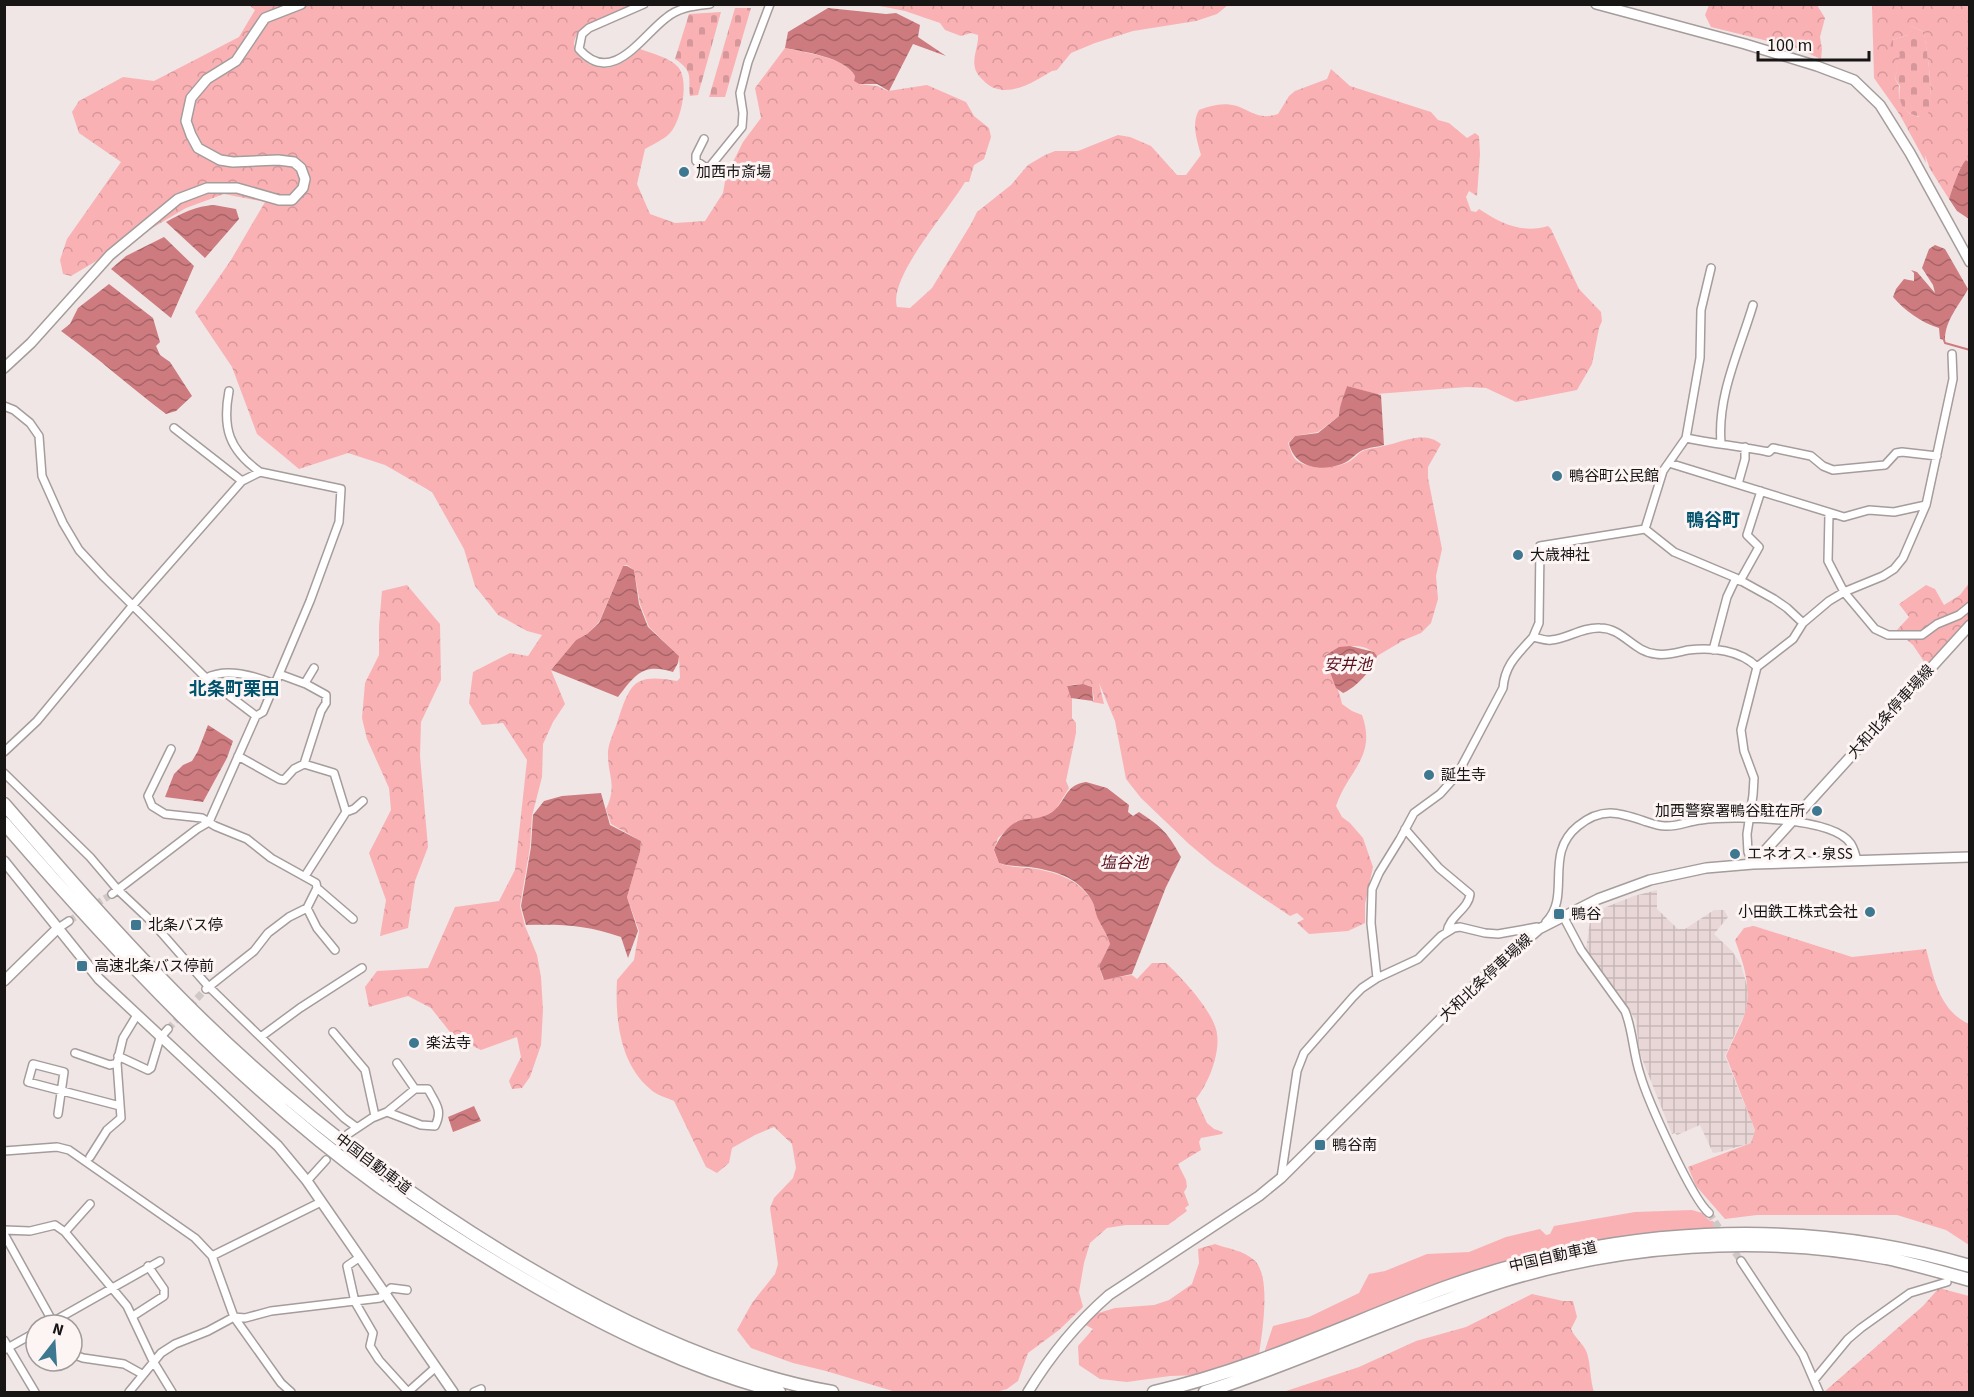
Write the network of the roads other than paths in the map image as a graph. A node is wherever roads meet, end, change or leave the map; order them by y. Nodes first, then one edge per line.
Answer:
1 (301, 4) edge
2 (644, 4) edge
3 (710, 4) edge
4 (770, 4) edge
5 (1596, 4) edge
6 (704, 139) dead end
7 (1970, 262) edge
8 (1711, 268) dead end
9 (1753, 305) dead end
10 (1952, 354) dead end
11 (4, 368) edge
12 (230, 391) dead end
13 (4, 406) edge
14 (174, 428) dead end
15 (1686, 438) junction
16 (1721, 442) junction
17 (1745, 447) junction
18 (1937, 456) junction
19 (1669, 463) junction
20 (260, 472) junction
21 (242, 480) junction
22 (1738, 484) junction
23 (1761, 491) junction
24 (1926, 505) junction
25 (1829, 514) junction
26 (1645, 529) junction
27 (1738, 579) junction
28 (1844, 592) junction
29 (133, 605) junction
30 (1970, 606) edge
31 (1803, 623) junction
32 (1970, 625) edge
33 (1533, 637) junction
34 (1713, 650) junction
35 (1757, 667) junction
36 (314, 668) dead end
37 (279, 674) junction
38 (206, 678) junction
39 (305, 683) junction
40 (275, 684) junction
41 (256, 716) junction
42 (171, 749) dead end
43 (4, 752) edge
44 (238, 756) junction
45 (304, 764) junction
46 (342, 766) dead end
47 (4, 772) edge
48 (334, 773) junction
49 (363, 801) dead end
50 (4, 804) edge
51 (346, 812) junction
52 (1749, 817) junction
53 (209, 822) junction
54 (1793, 822) junction
55 (4, 823) edge
56 (1405, 829) junction
57 (1970, 857) edge
58 (4, 861) edge
59 (1857, 861) junction
60 (1753, 864) junction
61 (305, 876) junction
62 (317, 888) junction
63 (115, 892) junction
64 (307, 908) junction
65 (1563, 916) junction
66 (353, 919) dead end
67 (69, 921) tunnel mouth
68 (1543, 927) junction
69 (57, 929) junction
70 (1447, 932) junction
71 (335, 951) dead end
72 (362, 968) dead end
73 (1377, 978) junction
74 (4, 981) edge
75 (206, 988) junction
76 (137, 1015) junction
77 (168, 1029) tunnel mouth
78 (333, 1032) dead end
79 (261, 1036) junction
80 (160, 1038) junction
81 (75, 1053) dead end
82 (118, 1060) junction
83 (396, 1064) dead end
84 (415, 1089) junction
85 (60, 1091) junction
86 (120, 1106) junction
87 (387, 1112) junction
88 (58, 1114) dead end
89 (375, 1116) junction
90 (356, 1127) junction
91 (348, 1134) dead end
92 (4, 1151) edge
93 (90, 1157) dead end
94 (326, 1160) dead end
95 (1281, 1178) junction
96 (307, 1181) junction
97 (321, 1202) junction
98 (90, 1204) dead end
99 (1709, 1213) tunnel mouth
100 (4, 1232) edge
101 (65, 1232) junction
102 (212, 1256) junction
103 (360, 1257) junction
104 (160, 1261) dead end
105 (1741, 1262) tunnel mouth
106 (148, 1266) junction
107 (1970, 1266) edge
108 (1970, 1280) edge
109 (1947, 1282) dead end
110 (111, 1289) junction
111 (407, 1290) dead end
112 (385, 1293) junction
113 (355, 1302) junction
114 (46, 1313) edge
115 (71, 1313) edge
116 (133, 1316) junction
117 (234, 1317) junction
118 (24, 1339) edge
119 (4, 1340) edge
120 (7, 1349) edge
121 (84, 1358) edge
122 (153, 1361) junction
123 (436, 1367) junction
124 (142, 1374) junction
125 (1814, 1380) junction
126 (35, 1392) edge
127 (129, 1392) edge
128 (172, 1392) edge
129 (291, 1392) edge
130 (408, 1392) edge
131 (453, 1392) edge
132 (779, 1392) edge
133 (832, 1392) edge
134 (1028, 1392) edge
135 (1154, 1392) edge
136 (1205, 1392) edge
137 (1819, 1392) edge

1 - 11 street
2 - 3 street
4 - 6 street
5 - 7 street
8 - 15 street
9 - 16 street
10 - 18 street
12 - 20 street
13 - 29 street
14 - 21 street
15 - 16 street
15 - 19 street
16 - 17 street
17 - 18 street
17 - 22 street
18 - 24 street
19 - 22 street
19 - 26 street
20 - 21 street
20 - 37 street
21 - 29 street
22 - 23 street
23 - 25 street
23 - 27 street
24 - 25 street
24 - 28 street
25 - 28 street
26 - 27 street
26 - 33 street
27 - 31 street
27 - 34 street
28 - 30 street
28 - 31 street
29 - 38 street
29 - 43 street
31 - 35 street
32 - 54 street, 大和北条停車場線
33 - 34 street
33 - 56 street
34 - 35 street
35 - 52 street
36 - 39 street
37 - 39 street
37 - 40 street
38 - 40 street
38 - 41 street
39 - 45 street
40 - 41 street
41 - 44 street
42 - 53 street
44 - 45 street
44 - 53 street
45 - 48 street
46 - 48 street
47 - 63 street
48 - 51 street
49 - 51 street
50 - 133 highway, 中国自動車道
51 - 61 street
52 - 54 street
52 - 60 street
52 - 68 street
53 - 61 street
53 - 63 street
54 - 59 street
54 - 60 street, 大和北条停車場線
55 - 132 highway, 中国自動車道
56 - 70 street
56 - 73 street
57 - 59 street
58 - 69 street
59 - 60 street
60 - 65 street, 大和北条停車場線
61 - 62 street
62 - 64 street
62 - 66 street
63 - 75 street
64 - 71 street
64 - 75 street
65 - 68 street, 大和北条停車場線
65 - 99 street
67 - 69 street
68 - 70 street
68 - 95 street, 大和北条停車場線
69 - 74 street
69 - 76 street
70 - 73 street
72 - 79 street
73 - 95 street
75 - 79 street
76 - 80 street
76 - 82 street
77 - 80 street
78 - 89 street
79 - 90 street
80 - 82 street
80 - 96 street
81 - 82 street
82 - 86 street
83 - 84 street
84 - 87 street
84 - 87 street
85 - 85 street
85 - 86 street
85 - 88 street
86 - 93 street
87 - 89 street
89 - 90 street
90 - 91 street
92 - 102 street
94 - 96 street
95 - 134 street, 大和北条停車場線
96 - 97 street
97 - 102 street
97 - 103 street
98 - 101 street
100 - 101 street
100 - 114 street
101 - 110 street
102 - 117 street
103 - 112 street
103 - 113 street
104 - 106 street
105 - 125 street
106 - 110 street
106 - 116 street
107 - 135 highway, 中国自動車道
108 - 136 highway, 中国自動車道
109 - 125 street
110 - 115 street
110 - 116 street
111 - 112 street
112 - 113 street
112 - 123 street
113 - 117 street
113 - 130 street
116 - 122 street
117 - 122 street
117 - 129 street
118 - 120 street
119 - 120 street
120 - 126 street
121 - 124 street
122 - 124 street
122 - 128 street
123 - 130 street
123 - 131 street
124 - 127 street
125 - 137 street

